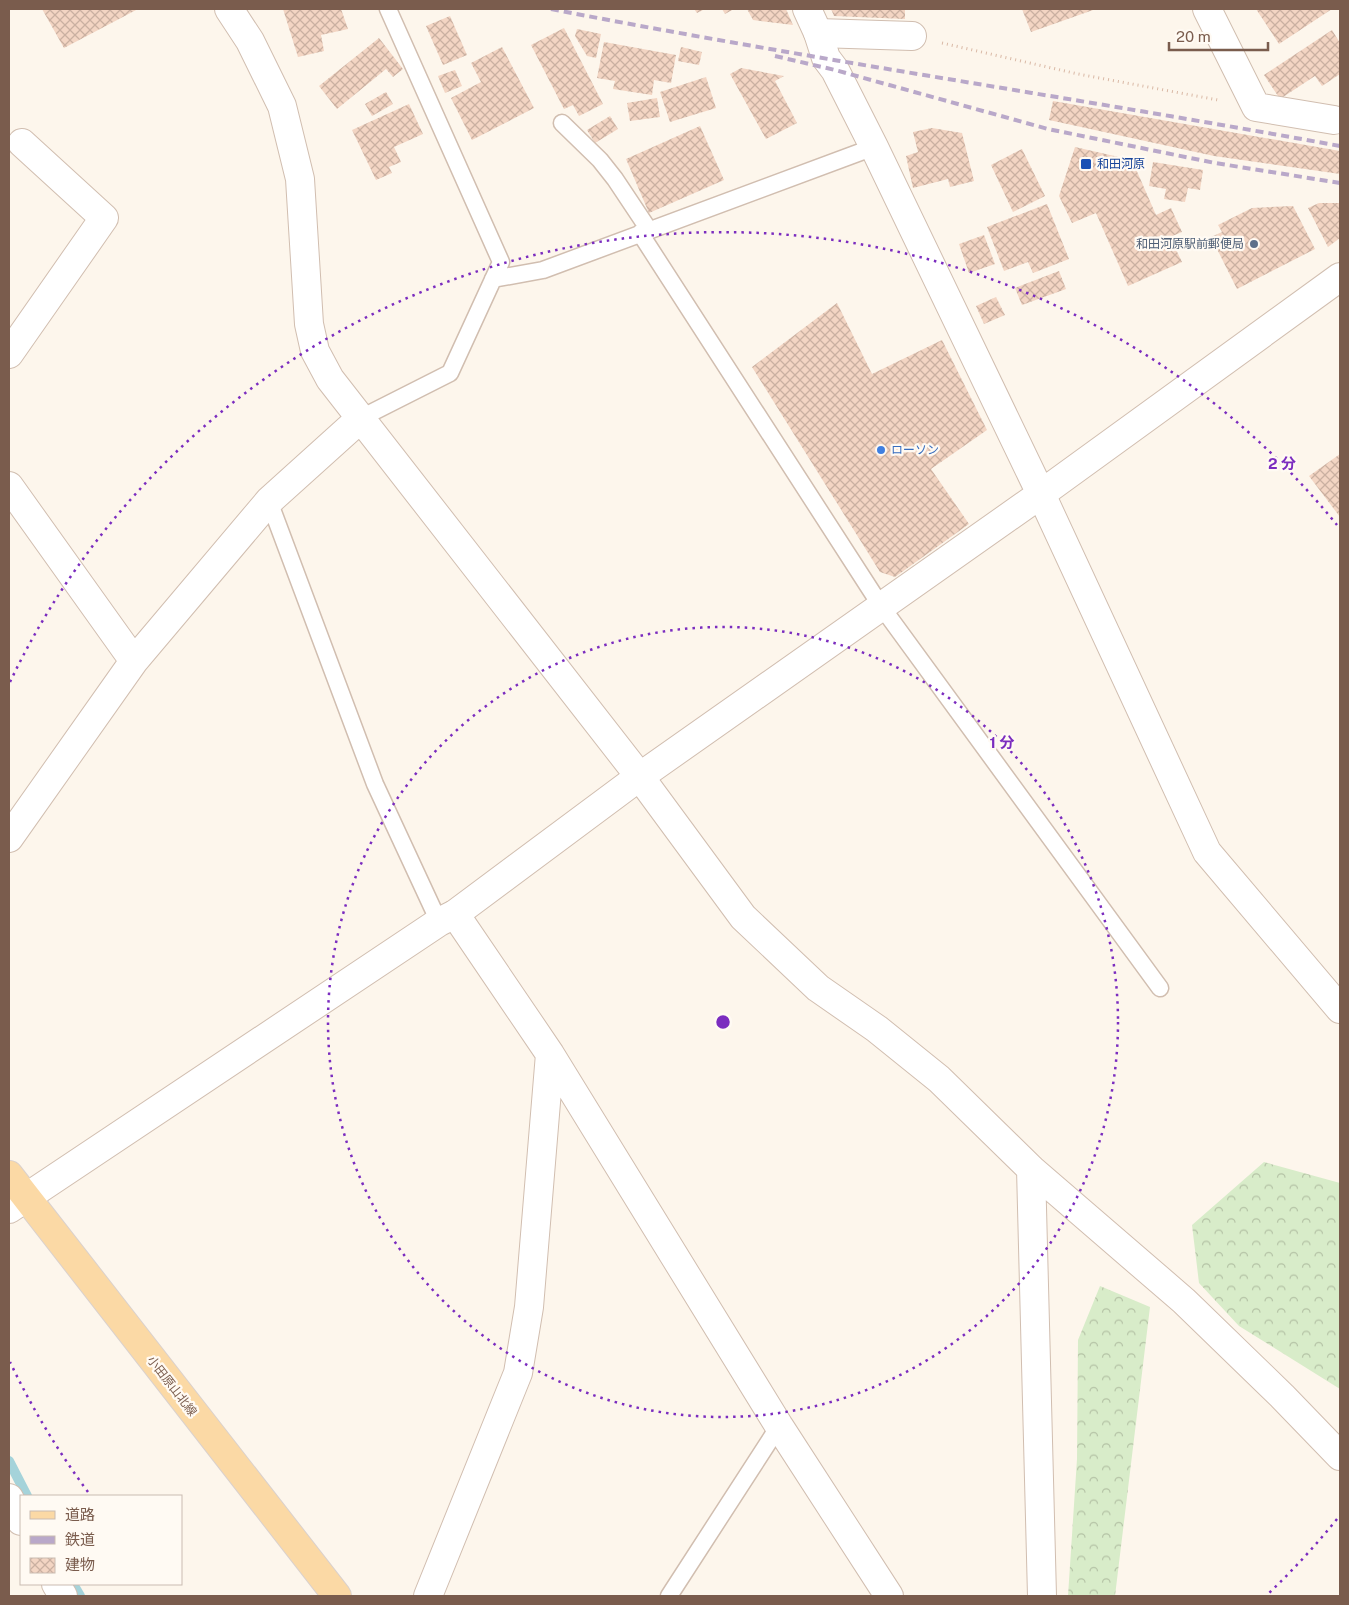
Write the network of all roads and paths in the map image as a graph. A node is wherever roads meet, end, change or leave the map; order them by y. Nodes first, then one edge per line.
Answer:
1 (229, 9) edge
2 (388, 9) edge
3 (807, 9) edge
4 (1207, 9) edge
5 (818, 33) junction
6 (912, 36) joint
7 (1256, 108) junction
8 (1334, 120) dead end
9 (562, 123) dead end
10 (22, 143) dead end
11 (874, 147) junction
12 (644, 232) junction
13 (1340, 277) edge
14 (493, 279) junction
15 (9, 354) edge
16 (361, 418) junction
17 (9, 486) edge
18 (1041, 494) junction
19 (269, 501) junction
20 (881, 606) junction
21 (134, 661) junction
22 (640, 777) junction
23 (9, 838) edge
24 (447, 918) junction
25 (1160, 988) dead end
26 (1340, 1009) edge
27 (550, 1054) junction
28 (1031, 1169) junction
29 (9, 1175) edge
30 (17, 1203) edge
31 (779, 1426) junction
32 (1340, 1456) edge
33 (9, 1498) edge
34 (20, 1519) edge
35 (57, 1585) edge
36 (63, 1596) edge
37 (337, 1596) edge
38 (428, 1596) edge
39 (669, 1596) edge
40 (889, 1596) edge
41 (1042, 1596) edge

1 - 16 street
2 - 14 lane
3 - 5 street
4 - 7 street
5 - 6 street
5 - 11 street
6 - 7 path
7 - 8 street
9 - 12 lane
10 - 15 street
11 - 12 lane
11 - 18 street
12 - 14 lane
12 - 20 lane
13 - 18 street
14 - 16 lane
16 - 19 street
16 - 22 street
17 - 21 street
18 - 20 street
18 - 26 street
19 - 21 street
19 - 24 lane
20 - 22 street
20 - 25 lane
21 - 23 street
22 - 24 street
22 - 28 street
24 - 27 street
24 - 30 street
27 - 31 street
27 - 38 street
28 - 32 street
28 - 41 street
29 - 30 main road, 小田原山北線
30 - 37 main road, 小田原山北線
31 - 39 lane
31 - 40 street
33 - 34 street
35 - 36 street

